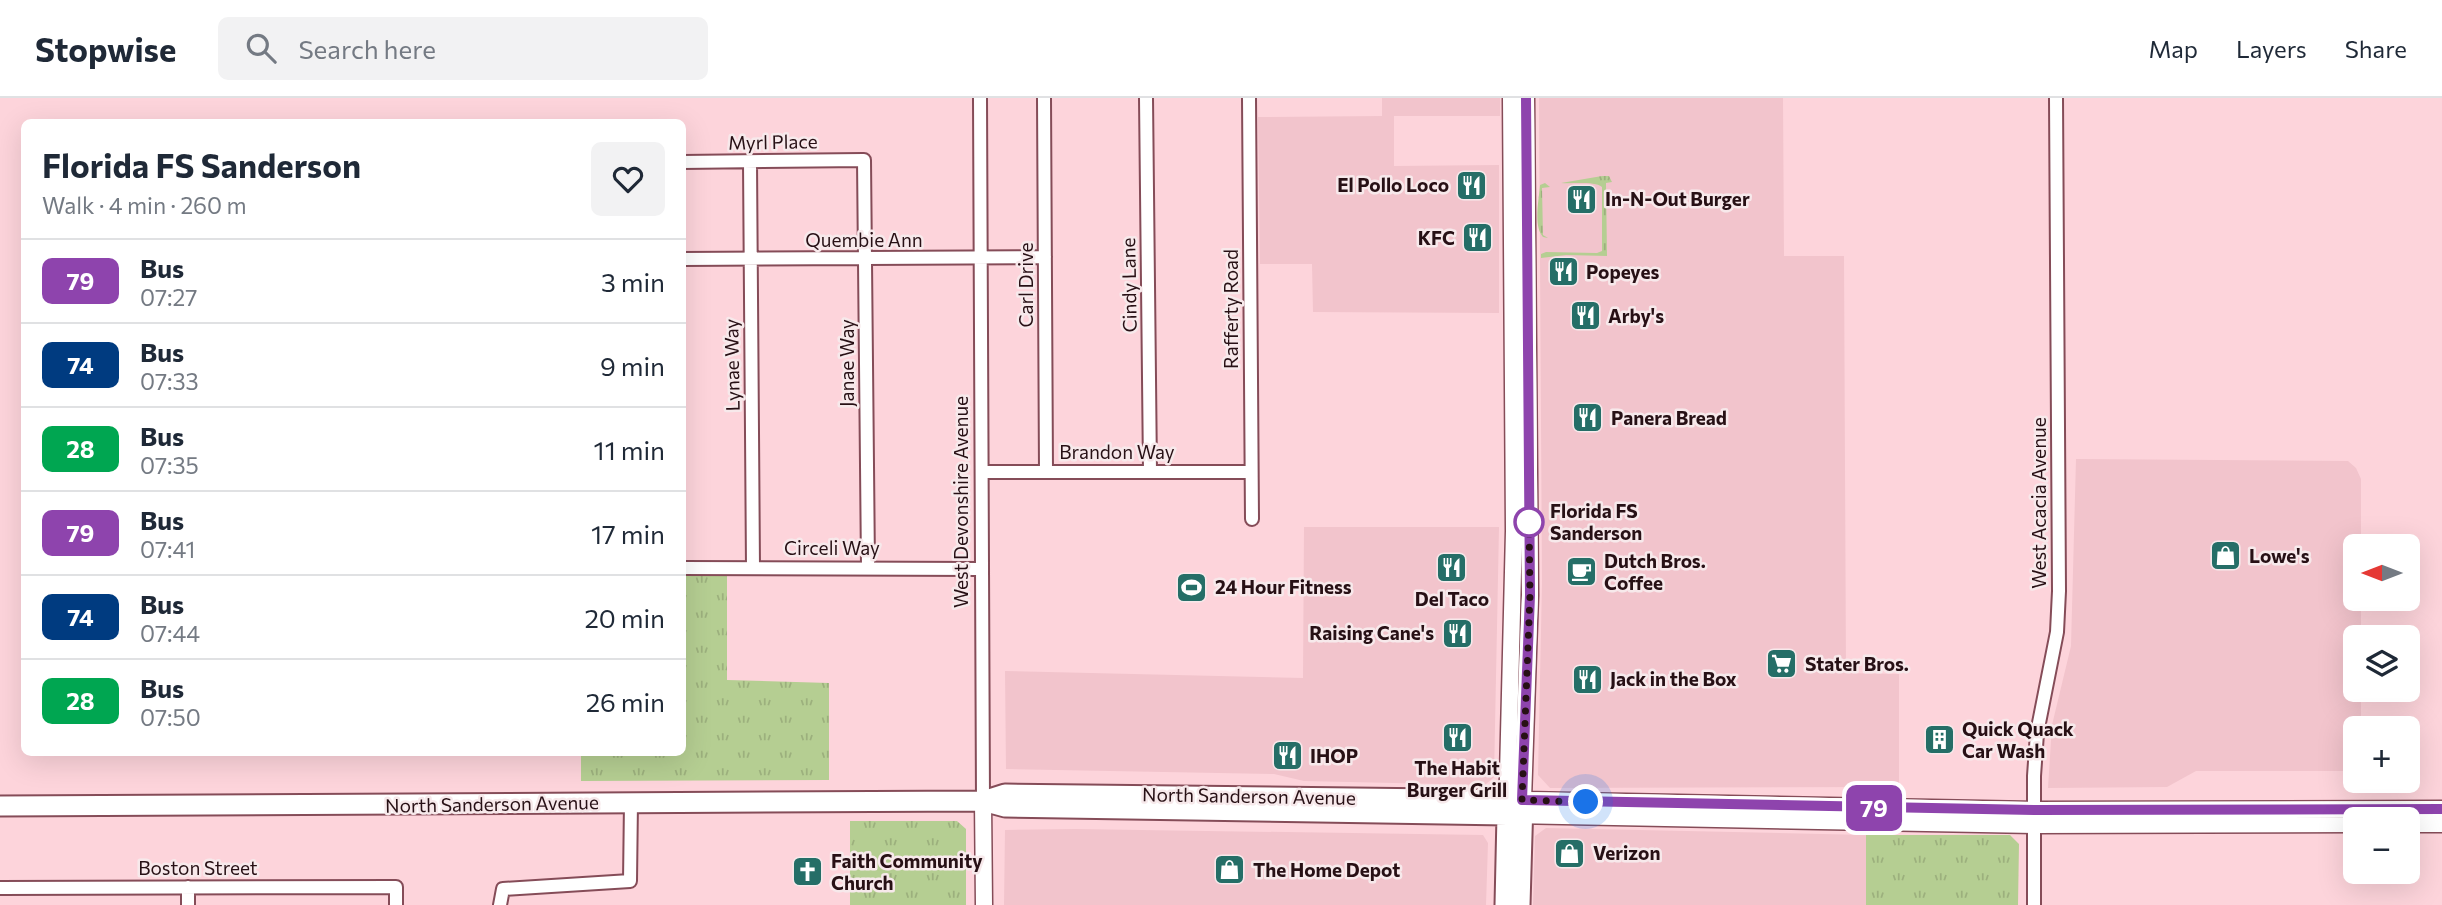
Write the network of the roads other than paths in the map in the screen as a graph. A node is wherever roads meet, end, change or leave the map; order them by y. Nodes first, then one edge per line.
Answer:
1 (980, 98) edge
2 (1044, 98) edge
3 (1146, 98) edge
4 (1249, 98) edge
5 (1511, 98) edge
6 (1519, 98) edge
7 (1526, 98) edge
8 (2056, 98) edge
9 (1527, 157) junction
10 (864, 160) joint
11 (686, 162) edge
12 (750, 162) junction
13 (981, 257) junction
14 (1045, 257) junction
15 (866, 259) junction
16 (686, 260) edge
17 (750, 260) junction
18 (1046, 471) junction
19 (1150, 471) junction
20 (982, 472) junction
21 (1251, 472) junction
22 (1252, 519) dead end
23 (868, 567) junction
24 (686, 568) edge
25 (753, 568) junction
26 (982, 569) junction
27 (1385, 797) junction
28 (1363, 798) junction
29 (984, 801) junction
30 (631, 802) junction
31 (1731, 805) junction
32 (0, 806) edge
33 (1836, 807) junction
34 (1515, 808) junction
35 (1890, 808) junction
36 (2442, 809) edge
37 (1323, 813) junction
38 (1652, 818) junction
39 (2034, 818) junction
40 (1743, 819) junction
41 (1858, 821) junction
42 (2343, 824) edge
43 (2420, 824) edge
44 (2442, 824) edge
45 (188, 887) junction
46 (0, 888) edge
47 (188, 905) edge
48 (396, 905) edge
49 (500, 905) edge
50 (984, 905) edge
51 (1505, 905) edge
52 (1520, 905) edge
53 (2034, 905) edge

1 - 13 street, West Devonshire Avenue
2 - 14 street, Carl Drive
3 - 19 street, Cindy Lane
4 - 21 street, Rafferty Road
5 - 34 main road
6 - 9 main road
7 - 9 main road
8 - 39 street, West Acacia Avenue
9 - 34 main road
10 - 12 street, Myrl Place
10 - 15 street, Janae Way
11 - 12 street, Myrl Place
12 - 17 street, Lynae Way
13 - 14 street, Quembie Ann
13 - 15 street, Quembie Ann
13 - 20 street, West Devonshire Avenue
14 - 18 street, Carl Drive
15 - 17 street, Quembie Ann
15 - 23 street, Janae Way
16 - 17 street, Quembie Ann
17 - 25 street, Lynae Way
18 - 19 street, Brandon Way
18 - 20 street, Brandon Way
19 - 21 street, Brandon Way
20 - 26 street, West Devonshire Avenue
21 - 22 street, Rafferty Road
23 - 25 street, Circeli Way
23 - 26 street, Circeli Way
24 - 25 street, Circeli Way
26 - 29 street, West Devonshire Avenue
27 - 28 highway, North Sanderson Avenue
27 - 34 highway, North Sanderson Avenue
27 - 37 highway
28 - 29 highway, North Sanderson Avenue
28 - 37 highway
29 - 30 highway, North Sanderson Avenue
29 - 37 highway, North Sanderson Avenue
29 - 50 main road, West Devonshire Avenue
30 - 32 highway, North Sanderson Avenue
30 - 49 street
31 - 33 main road
31 - 34 main road
31 - 38 main road
33 - 35 main road
33 - 40 main road
34 - 37 highway, North Sanderson Avenue
34 - 38 main road
34 - 51 highway
34 - 52 highway
35 - 39 main road
35 - 41 main road
36 - 39 main road
38 - 40 main road
39 - 41 main road
39 - 42 main road
39 - 53 street, West Acacia Avenue
40 - 41 main road
43 - 44 main road
45 - 46 street, Boston Street
45 - 47 street
45 - 48 street, Boston Street

